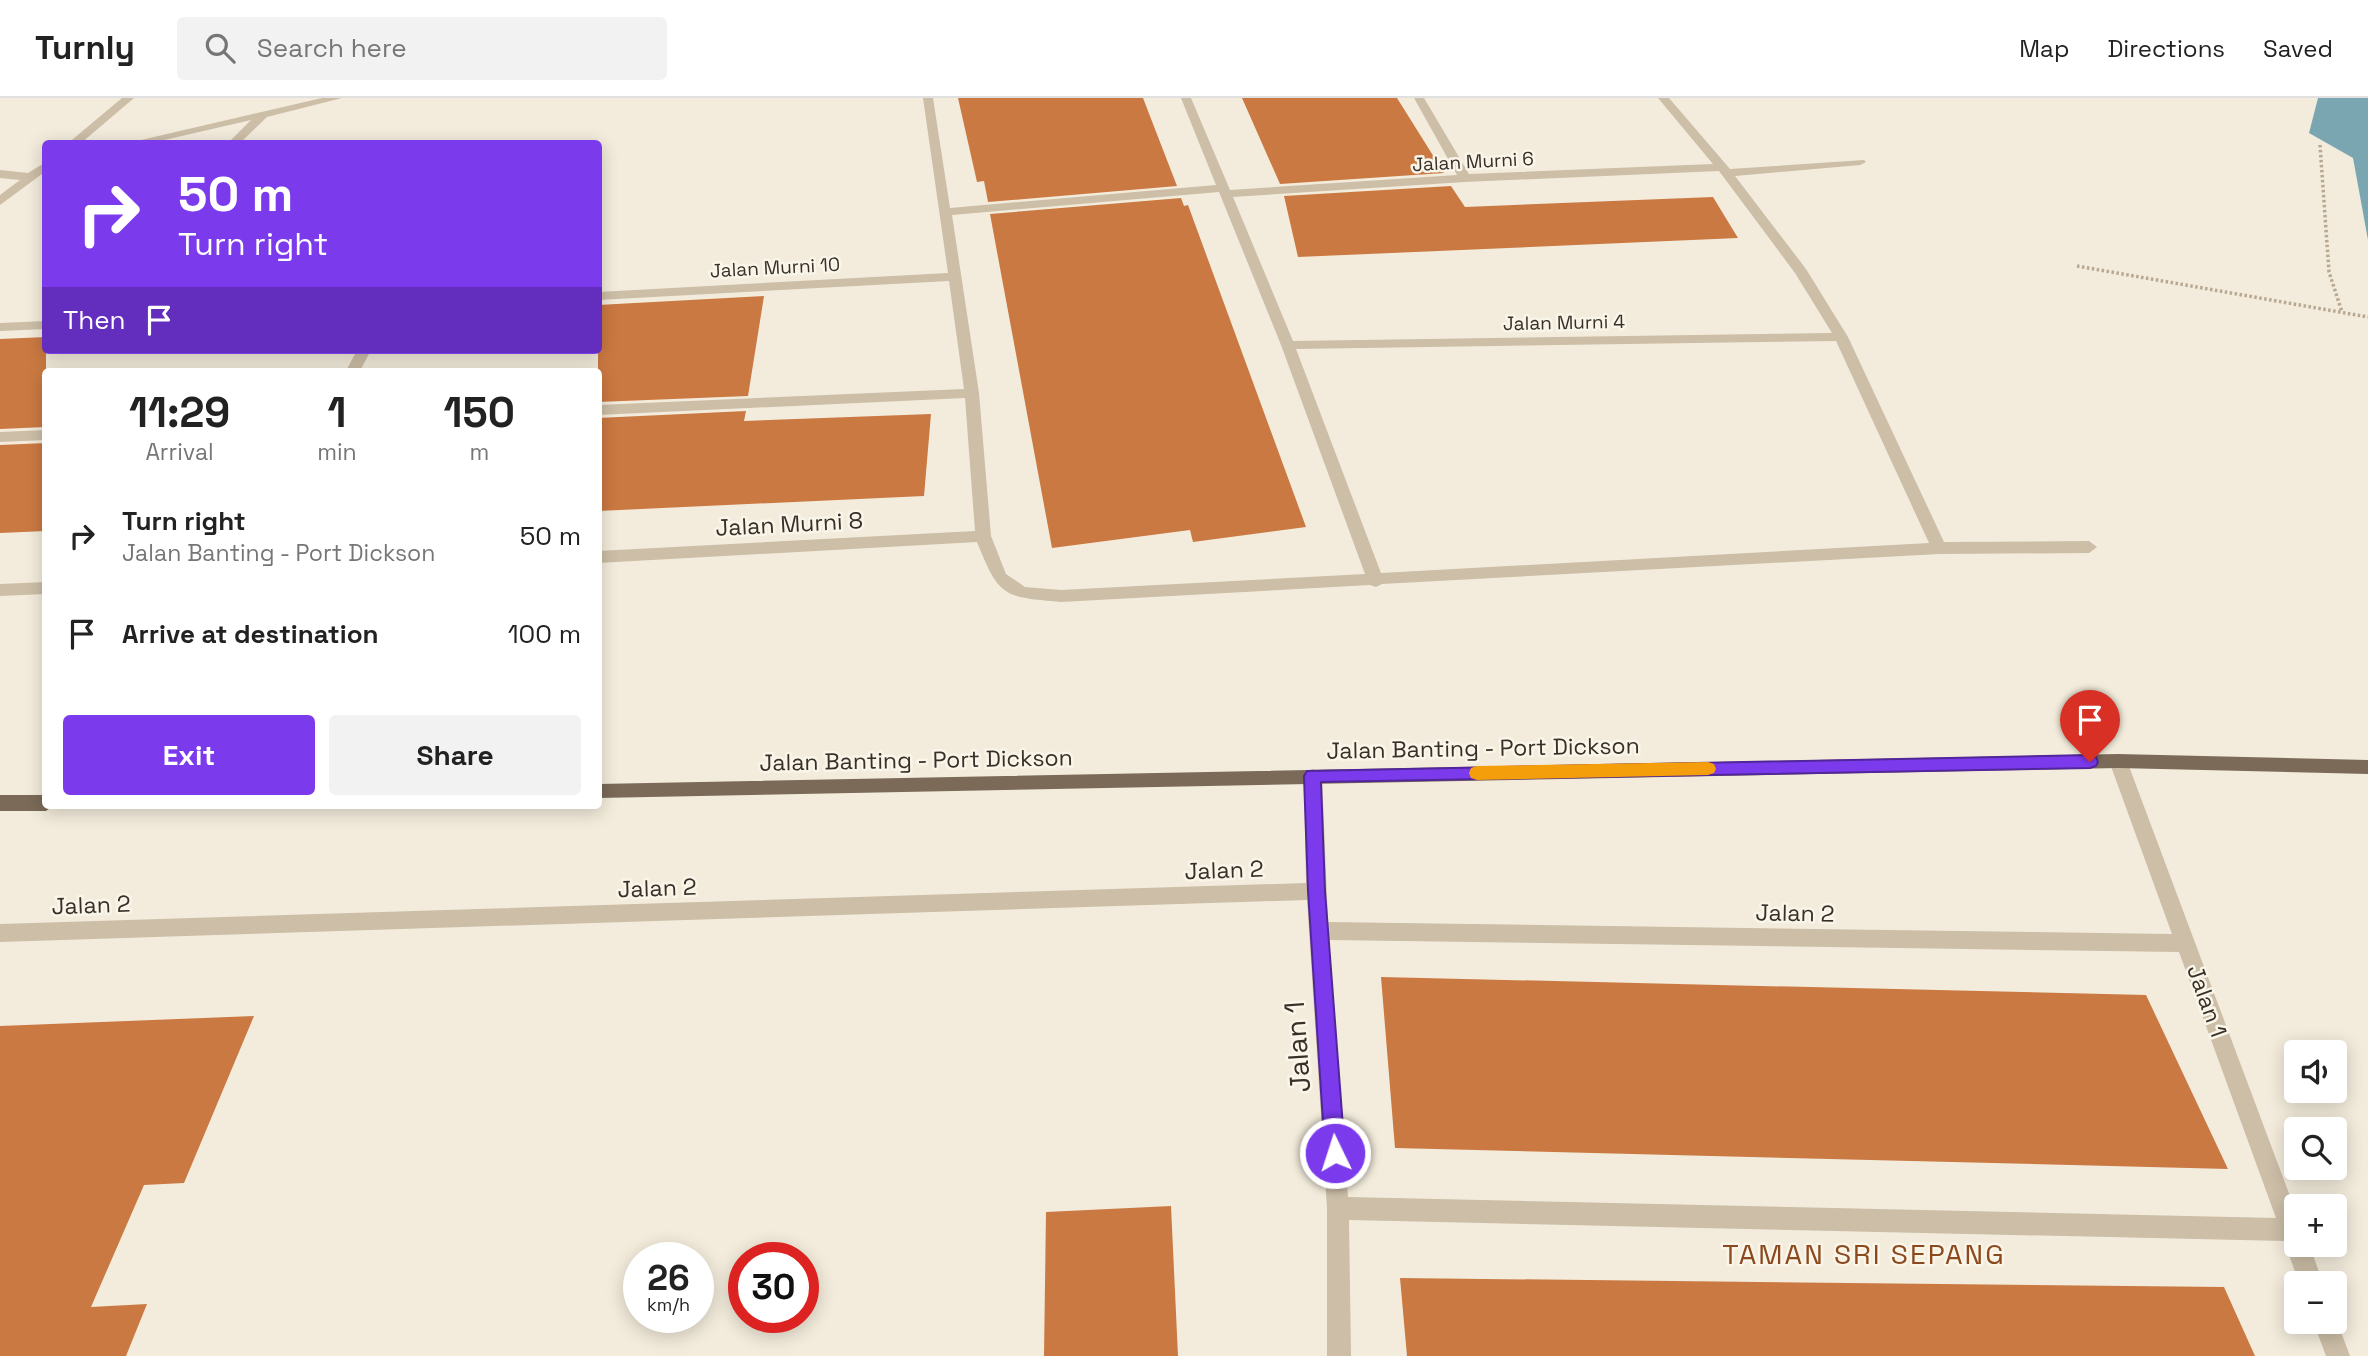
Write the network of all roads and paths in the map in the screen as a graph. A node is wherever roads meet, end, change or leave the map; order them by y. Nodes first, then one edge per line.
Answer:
1 (129, 98) edge
2 (337, 98) edge
3 (928, 98) edge
4 (1186, 98) edge
5 (1419, 98) edge
6 (1663, 98) edge
7 (263, 114) junction
8 (77, 140) edge
9 (147, 140) edge
10 (236, 140) edge
11 (2320, 145) dead end
12 (1860, 162) dead end
13 (42, 168) edge
14 (1724, 170) junction
15 (0, 174) edge
16 (30, 177) junction
17 (1465, 178) junction
18 (1224, 191) junction
19 (0, 201) edge
20 (944, 212) junction
21 (2077, 266) dead end
22 (954, 277) junction
23 (602, 296) edge
24 (2342, 312) junction
25 (2368, 317) edge
26 (42, 323) edge
27 (0, 327) edge
28 (1841, 337) junction
29 (1289, 345) junction
30 (972, 393) junction
31 (602, 410) edge
32 (42, 435) edge
33 (0, 437) edge
34 (983, 536) junction
35 (2088, 547) dead end
36 (1939, 548) junction
37 (602, 557) edge
38 (1376, 580) junction
39 (42, 588) edge
40 (0, 590) edge
41 (2118, 761) junction
42 (2368, 767) edge
43 (1313, 776) junction
44 (602, 790) edge
45 (42, 802) edge
46 (0, 803) edge
47 (1316, 891) junction
48 (1319, 931) junction
49 (0, 933) edge
50 (2186, 943) junction
51 (1338, 1208) junction
52 (2284, 1209) edge
53 (2284, 1239) edge
54 (2330, 1334) edge
55 (1339, 1356) edge
56 (2338, 1356) edge

1 - 8 street
2 - 7 street
3 - 20 street
4 - 18 street
5 - 17 street
6 - 14 street
7 - 9 street
7 - 10 street
11 - 24 path
12 - 14 street, Jalan Murni 6
13 - 16 street
14 - 17 street, Jalan Murni 6
14 - 28 street
15 - 16 street
16 - 19 street
17 - 18 street, Jalan Murni 6
18 - 20 street, Jalan Murni 6
18 - 29 street
20 - 22 street
21 - 24 path
22 - 23 street, Jalan Murni 10
22 - 30 street
24 - 25 path
26 - 27 street
28 - 29 street, Jalan Murni 4
28 - 36 street
29 - 38 street
30 - 31 street
30 - 34 street
32 - 33 street
34 - 37 street, Jalan Murni 8
34 - 38 street
35 - 36 street
36 - 38 street
39 - 40 street
41 - 42 main road, Jalan Banting - Port Dickson
41 - 43 main road, Jalan Banting - Port Dickson
41 - 50 street, Jalan 1
43 - 44 main road, Jalan Banting - Port Dickson
43 - 47 street, Jalan 1
45 - 46 main road
47 - 48 street, Jalan 1
47 - 49 street, Jalan 2
48 - 50 street, Jalan 2
48 - 51 street, Jalan 1
50 - 52 street, Jalan 1
51 - 53 street
51 - 55 street, Jalan 1
54 - 56 street

